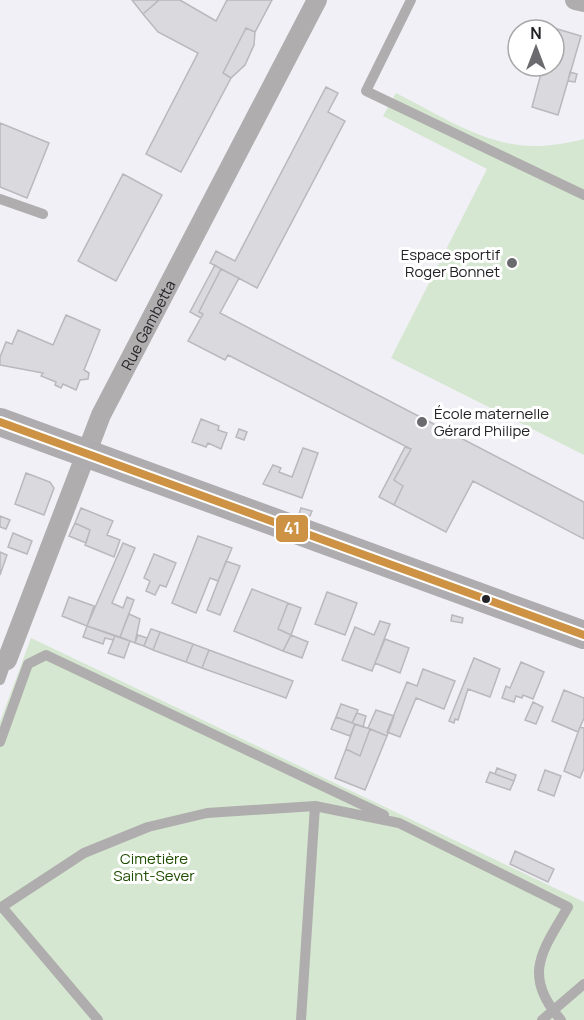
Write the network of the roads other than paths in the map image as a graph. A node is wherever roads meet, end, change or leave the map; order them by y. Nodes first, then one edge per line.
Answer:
1 (317, 0) edge
2 (411, 0) edge
3 (575, 0) edge
4 (584, 2) edge
5 (584, 195) edge
6 (0, 199) edge
7 (43, 214) dead end
8 (0, 422) edge
9 (86, 453) junction
10 (584, 635) edge
11 (7, 660) joint
12 (0, 680) edge
13 (0, 742) edge
14 (315, 806) junction
15 (399, 823) junction
16 (1, 907) edge
17 (584, 984) edge
18 (553, 1011) junction
19 (98, 1020) edge
20 (301, 1020) edge
21 (542, 1020) edge
22 (561, 1020) edge

1 - 9 street, Rue Gambetta
2 - 5 lane
3 - 4 street
6 - 7 lane
8 - 9 main road
9 - 10 main road
9 - 11 street, Rue Gambetta
11 - 12 lane
13 - 15 lane
14 - 15 lane
14 - 16 lane
14 - 20 lane
15 - 18 lane
16 - 19 lane
17 - 18 lane
18 - 21 lane
18 - 22 lane

